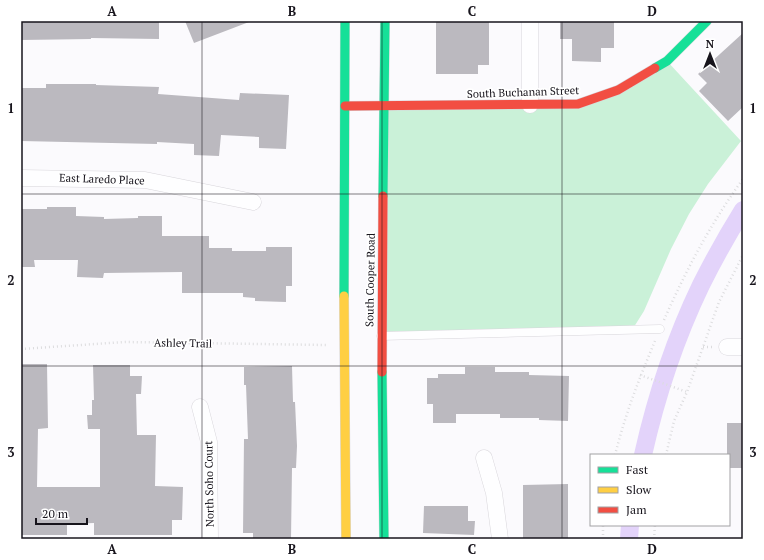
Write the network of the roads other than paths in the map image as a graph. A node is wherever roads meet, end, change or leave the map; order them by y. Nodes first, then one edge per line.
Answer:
1 (345, 21) edge
2 (385, 21) edge
3 (530, 21) edge
4 (706, 21) edge
5 (530, 105) junction
6 (345, 106) junction
7 (385, 106) junction
8 (21, 178) edge
9 (253, 202) dead end
10 (660, 329) road end
11 (382, 336) junction
12 (727, 347) dead end
13 (743, 347) edge
14 (200, 407) dead end
15 (484, 458) dead end
16 (210, 539) edge
17 (346, 539) edge
18 (384, 539) edge
19 (500, 539) edge

1 - 6 main road
2 - 7 main road, South Cooper Road
3 - 5 street
4 - 5 main road, South Buchanan Street
5 - 7 main road, South Buchanan Street
6 - 7 main road, South Buchanan Street
6 - 17 main road
7 - 11 main road, South Cooper Road
8 - 9 street, East Laredo Place
10 - 11 lane
11 - 18 main road, South Cooper Road
12 - 13 street
14 - 16 street, North Soho Court
15 - 19 street

